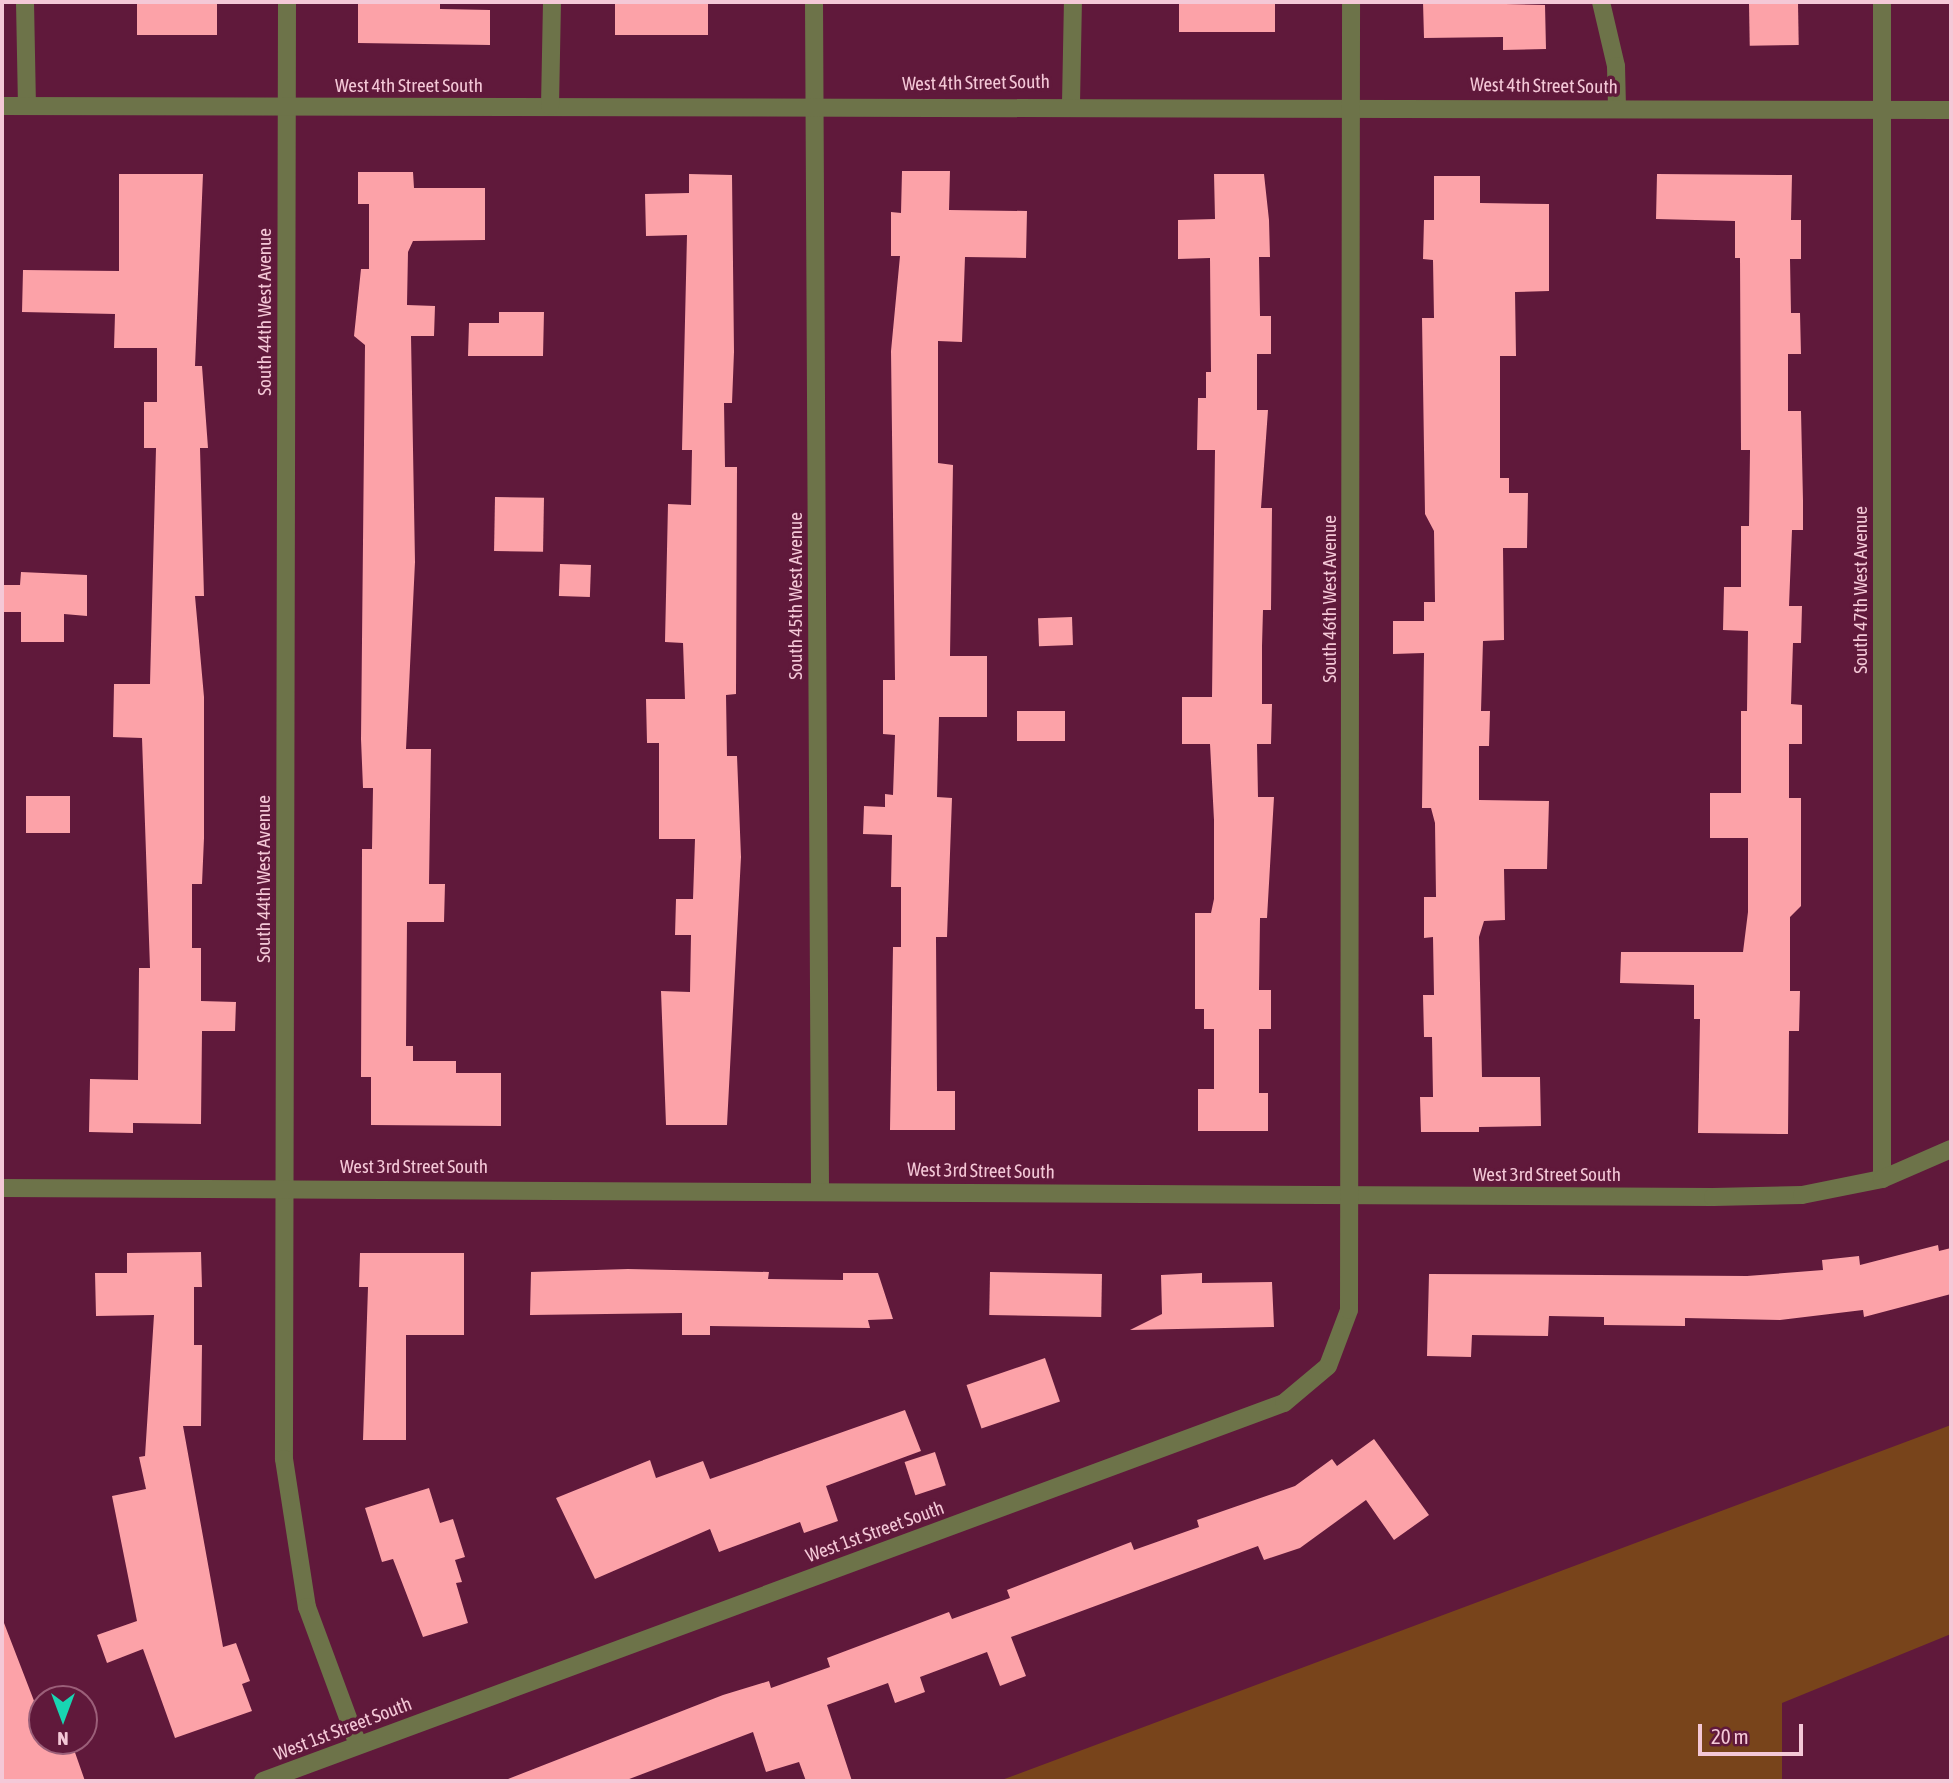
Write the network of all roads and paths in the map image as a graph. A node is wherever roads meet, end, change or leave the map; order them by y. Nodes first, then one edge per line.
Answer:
1 (25, 2) edge
2 (287, 2) edge
3 (552, 2) edge
4 (814, 2) edge
5 (1073, 2) edge
6 (1351, 2) edge
7 (1601, 2) edge
8 (1882, 2) edge
9 (1072, 103) junction
10 (2, 106) edge
11 (27, 106) junction
12 (550, 106) junction
13 (814, 106) junction
14 (1352, 106) junction
15 (287, 107) junction
16 (1617, 108) junction
17 (1882, 110) junction
18 (1951, 110) edge
19 (1951, 1149) edge
20 (1882, 1179) junction
21 (284, 1187) junction
22 (2, 1188) edge
23 (820, 1191) junction
24 (1349, 1196) junction
25 (358, 1745) junction
26 (263, 1781) edge

1 - 11 street
2 - 15 street, South 44th West Avenue
3 - 12 street
4 - 13 street, South 45th West Avenue
5 - 9 street
6 - 14 street, South 46th West Avenue
7 - 16 street
8 - 17 street, South 47th West Avenue
9 - 13 street, West 4th Street South
9 - 14 street, West 4th Street South
10 - 11 street, West 4th Street South
11 - 15 street, West 4th Street South
12 - 13 street, West 4th Street South
12 - 15 street, West 4th Street South
13 - 23 street, South 45th West Avenue
14 - 16 street, West 4th Street South
14 - 24 street, South 46th West Avenue
15 - 21 street, South 44th West Avenue
16 - 17 street, West 4th Street South
17 - 18 street, West 4th Street South
17 - 20 street, South 47th West Avenue
19 - 20 street, West 3rd Street South
20 - 24 street, West 3rd Street South
21 - 22 street, West 3rd Street South
21 - 23 street, West 3rd Street South
21 - 25 street, South 44th West Avenue
23 - 24 street, West 3rd Street South
24 - 25 street, West 1st Street South
25 - 26 street, West 1st Street South

